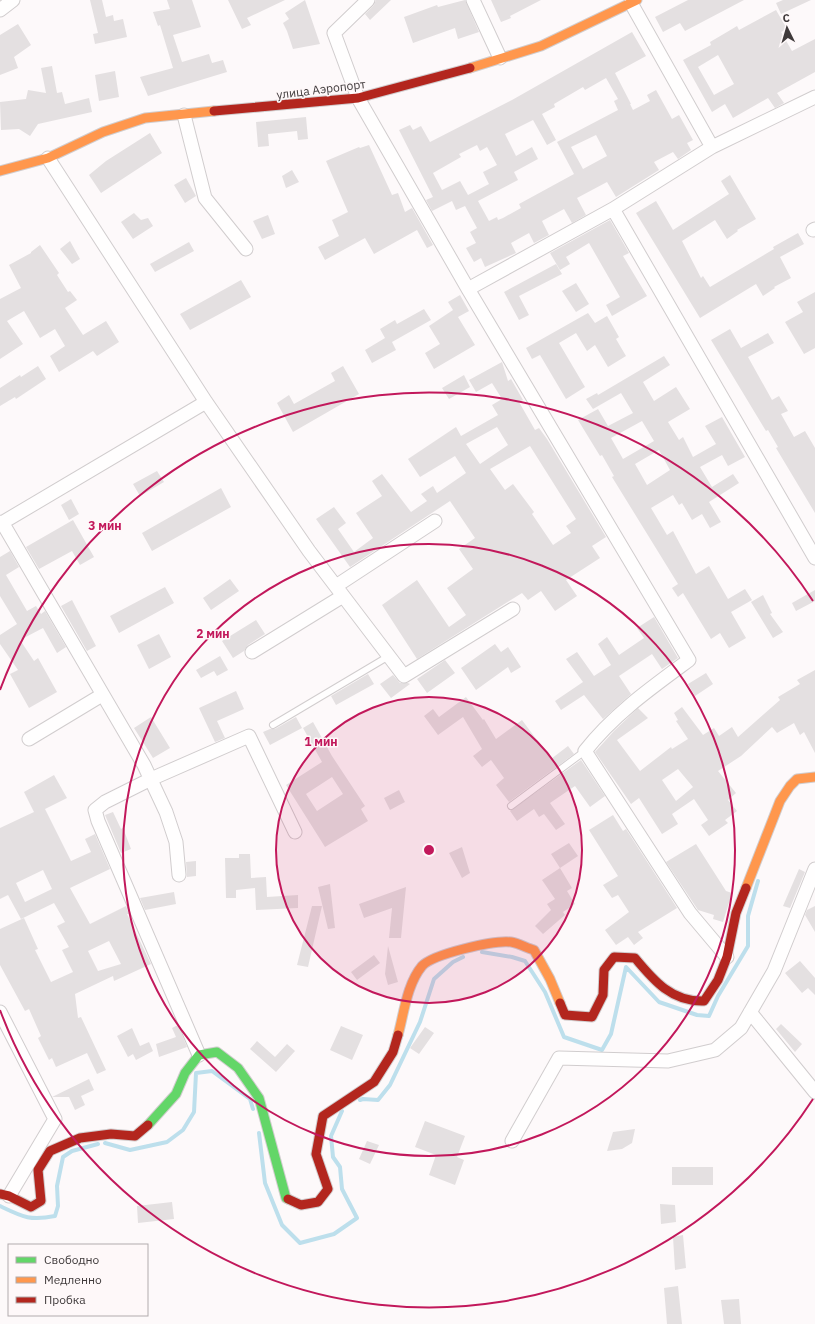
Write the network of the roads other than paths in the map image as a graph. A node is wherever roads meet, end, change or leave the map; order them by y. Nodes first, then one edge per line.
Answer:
1 (13, 0) edge
2 (368, 0) edge
3 (473, 0) edge
4 (634, 2) edge
5 (0, 10) edge
6 (500, 58) junction
7 (815, 97) edge
8 (358, 98) junction
9 (184, 115) junction
10 (712, 147) junction
11 (48, 158) junction
12 (0, 171) edge
13 (613, 209) junction
14 (246, 249) dead end
15 (468, 289) junction
16 (206, 402) junction
17 (436, 521) dead end
18 (1, 523) edge
19 (815, 558) edge
20 (339, 591) junction
21 (513, 609) dead end
22 (252, 652) dead end
23 (389, 656) junction
24 (102, 695) junction
25 (273, 725) dead end
26 (28, 739) dead end
27 (585, 750) junction
28 (815, 777) edge
29 (151, 779) junction
30 (511, 806) dead end
31 (296, 832) dead end
32 (815, 869) edge
33 (179, 875) dead end
34 (727, 957) junction
35 (0, 1012) edge
36 (750, 1012) junction
37 (199, 1055) junction
38 (815, 1092) edge
39 (512, 1141) dead end
40 (4, 1195) edge

1 - 5 street
2 - 8 street
3 - 6 street
4 - 6 street, улица Аэропорт
4 - 10 street
6 - 8 street, улица Аэропорт
7 - 10 street
8 - 9 street, улица Аэропорт
8 - 15 street
9 - 11 street, улица Аэропорт
9 - 14 street
10 - 13 street
11 - 12 street, улица Аэропорт
11 - 16 street
13 - 15 street
13 - 19 street
15 - 27 street
16 - 18 street
16 - 20 street
17 - 20 street
18 - 24 street
20 - 22 street
20 - 23 street
21 - 23 street
23 - 25 lane
24 - 26 street
24 - 29 street
27 - 30 lane
27 - 34 street
28 - 34 street
29 - 31 street
29 - 33 street
29 - 37 street
32 - 36 street
34 - 37 street
35 - 40 street
36 - 38 street
36 - 39 street
37 - 40 street

